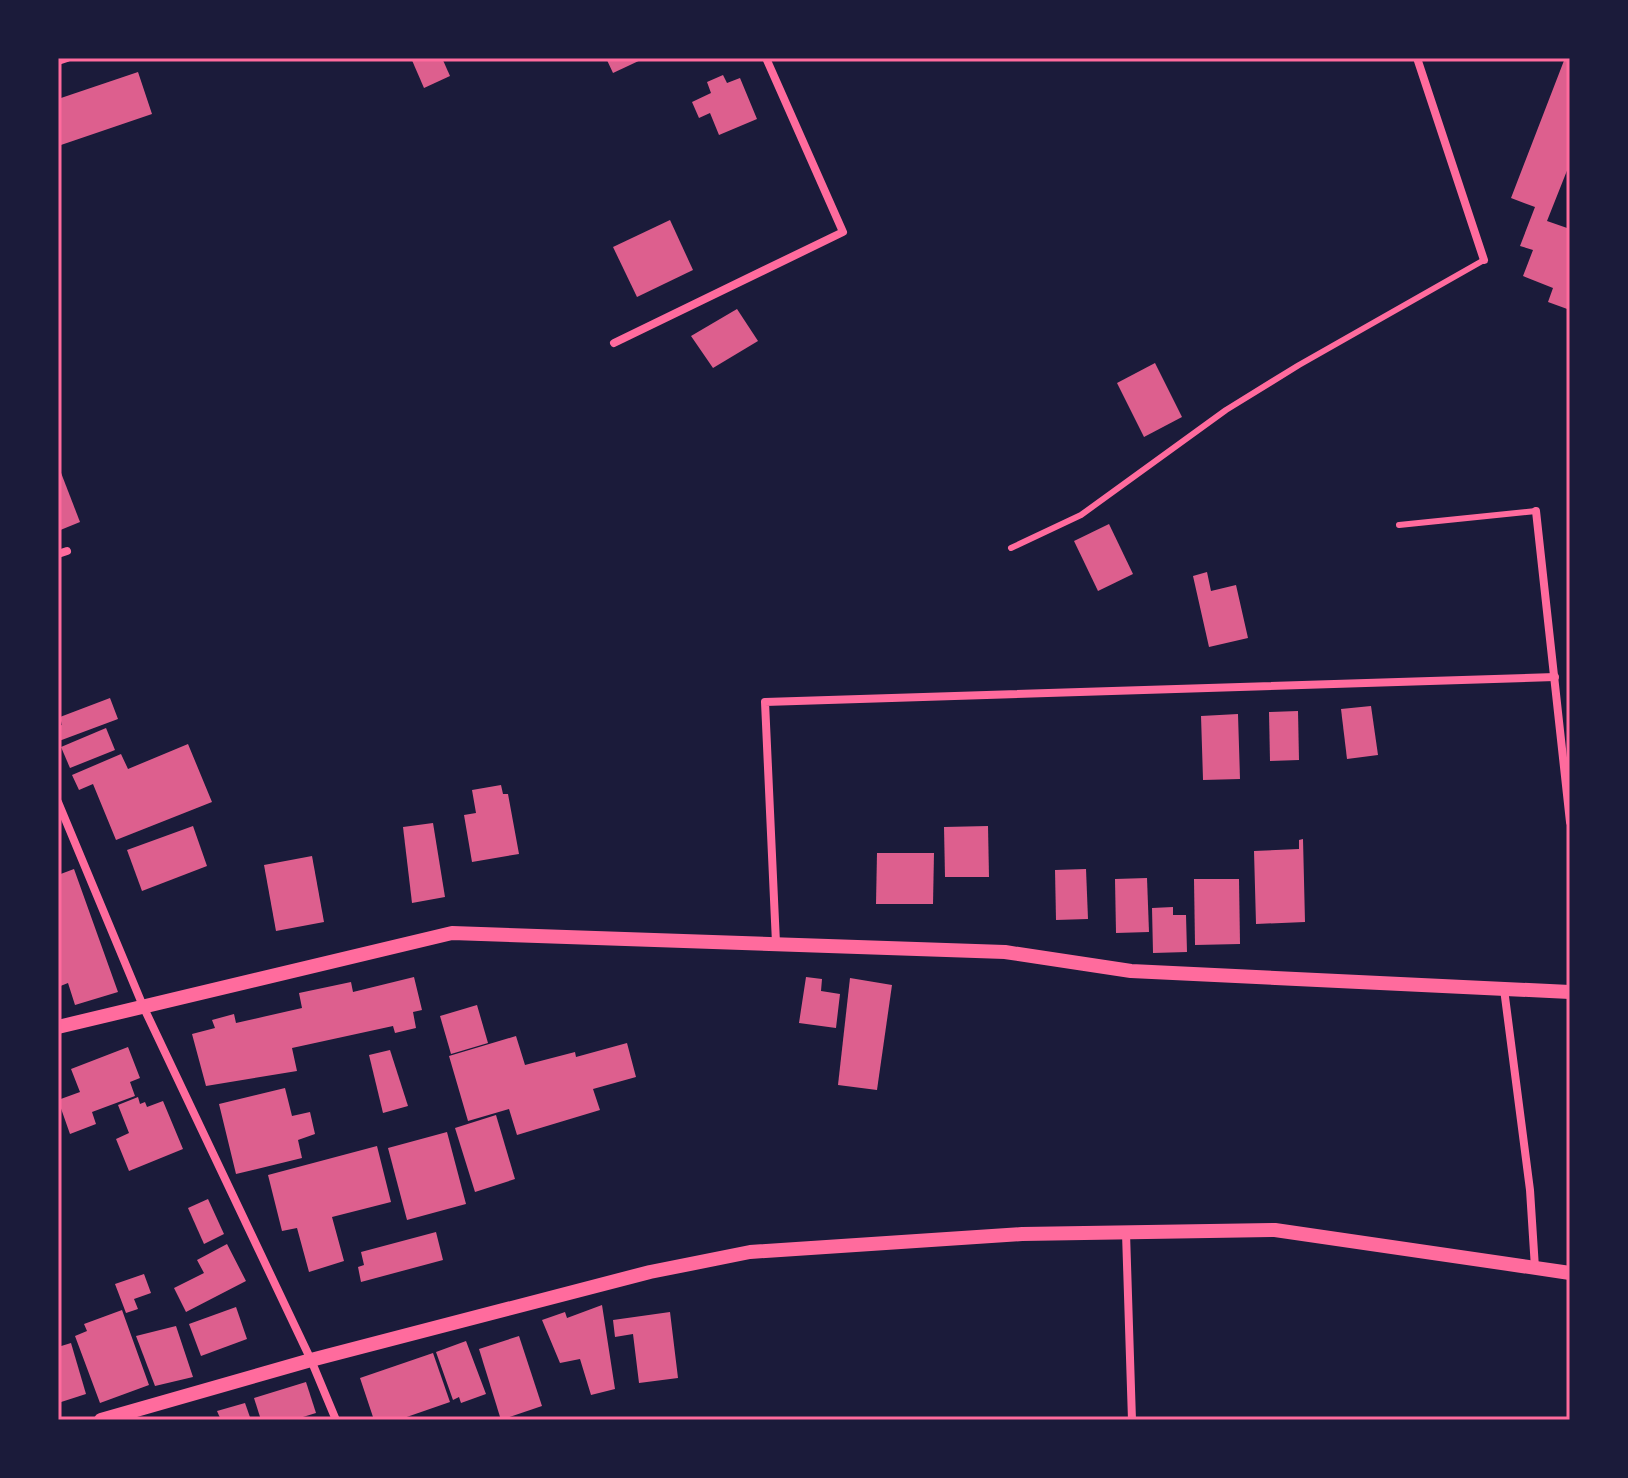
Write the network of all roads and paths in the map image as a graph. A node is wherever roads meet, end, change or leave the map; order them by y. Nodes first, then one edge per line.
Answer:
1 (67, 58) edge
2 (766, 58) edge
3 (1417, 58) edge
4 (58, 61) edge
5 (1484, 260) joint
6 (614, 343) dead end
7 (1536, 511) joint
8 (1399, 525) dead end
9 (1011, 548) dead end
10 (1555, 677) junction
11 (58, 802) edge
12 (1570, 822) edge
13 (776, 943) junction
14 (1504, 989) junction
15 (1570, 992) edge
16 (143, 1006) junction
17 (58, 1027) edge
18 (1126, 1233) junction
19 (1535, 1268) junction
20 (1570, 1273) edge
21 (311, 1360) junction
22 (101, 1420) edge
23 (336, 1420) edge
24 (1132, 1420) edge

1 - 4 street
2 - 6 street
3 - 5 street
5 - 9 lane
7 - 8 lane
7 - 10 street
10 - 12 street
10 - 13 street
11 - 16 street
13 - 14 street
13 - 16 street
14 - 15 street
14 - 19 street
16 - 17 street
16 - 21 street
18 - 19 street
18 - 21 street
18 - 24 street
19 - 20 street
21 - 22 street
21 - 23 street

